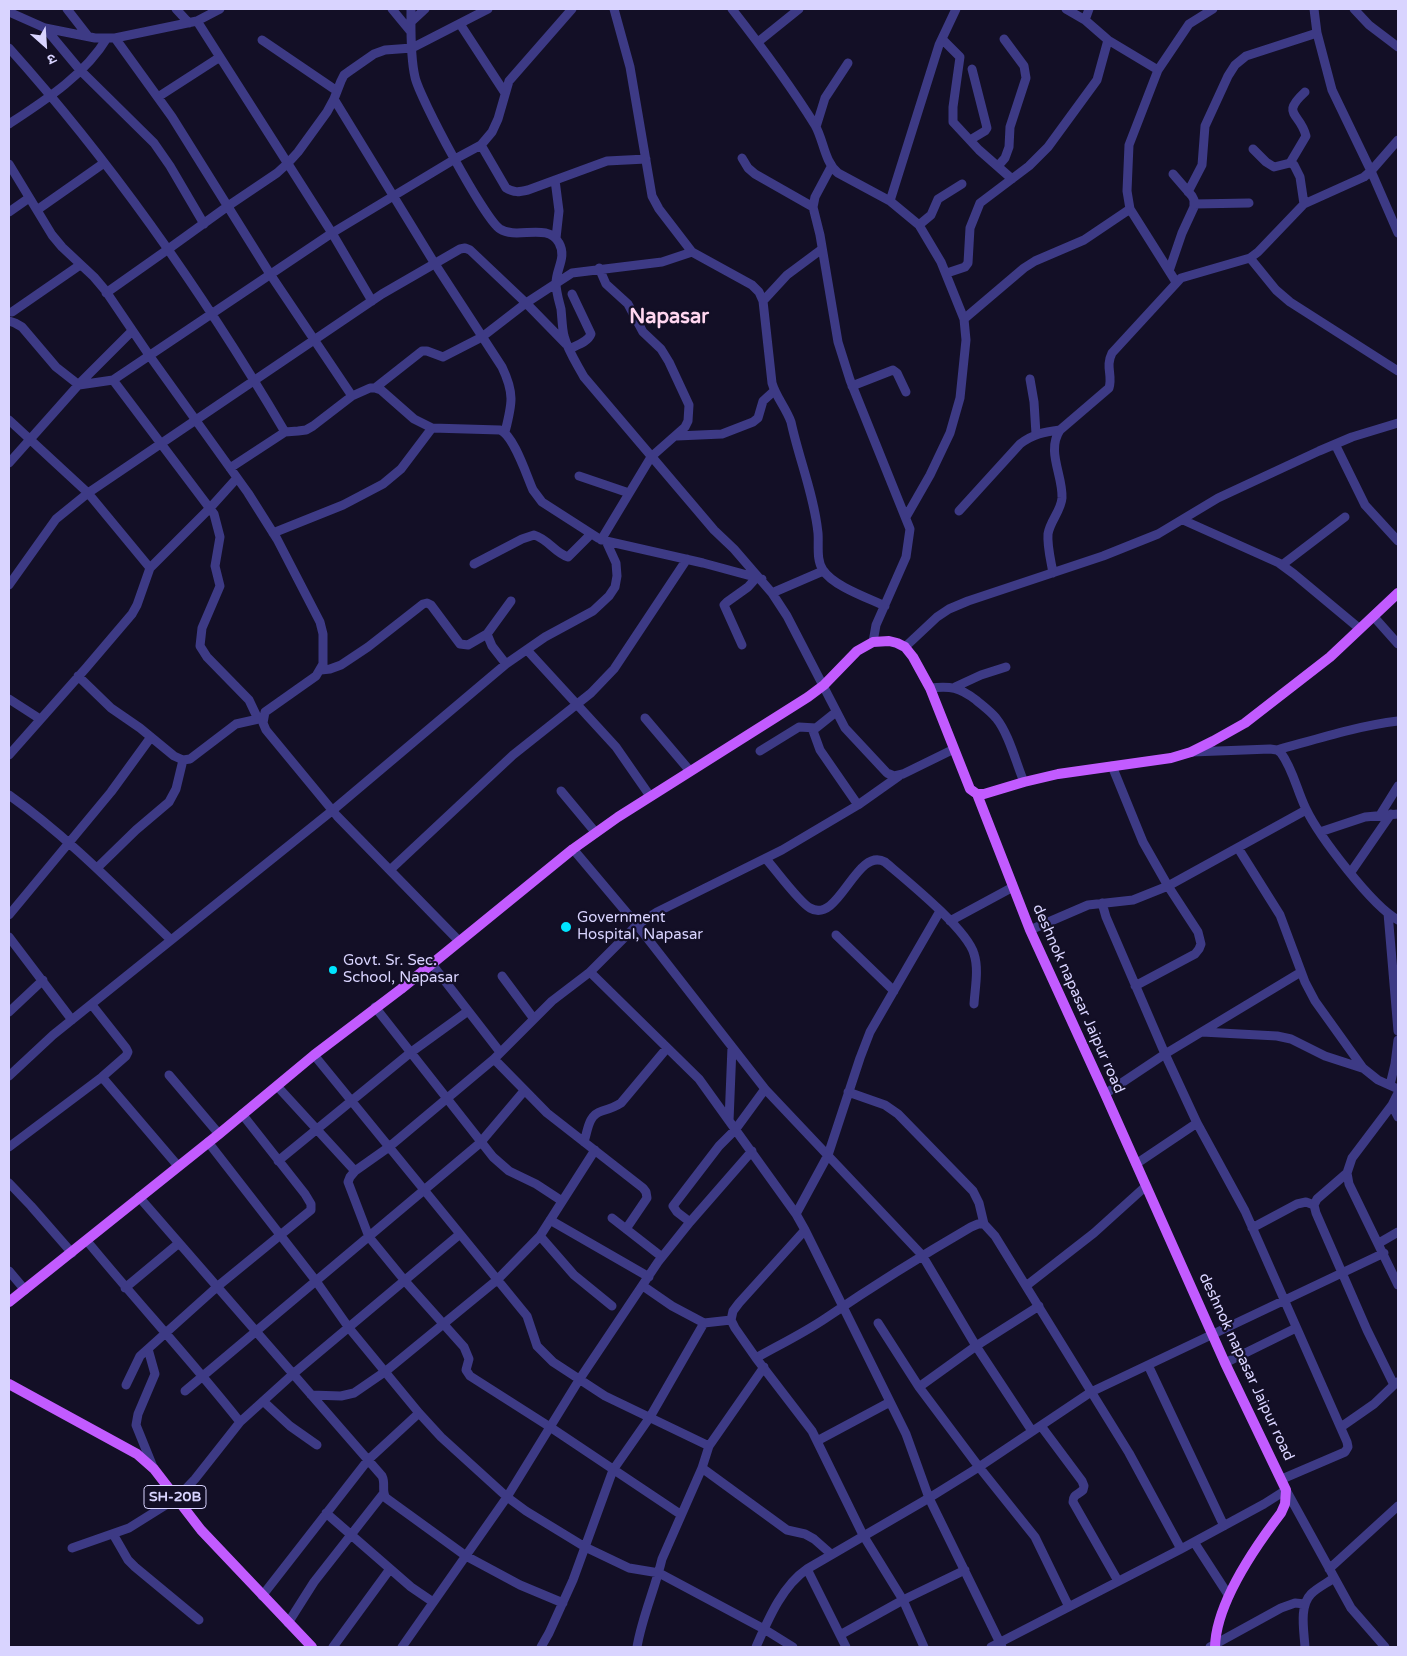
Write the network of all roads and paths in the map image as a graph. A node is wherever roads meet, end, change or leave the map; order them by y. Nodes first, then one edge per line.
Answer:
1 (66, 9) edge
2 (176, 9) edge
3 (220, 9) edge
4 (392, 9) edge
5 (410, 9) edge
6 (425, 9) edge
7 (488, 9) edge
8 (572, 9) edge
9 (614, 9) edge
10 (732, 9) edge
11 (799, 9) edge
12 (956, 9) edge
13 (1066, 9) edge
14 (1089, 9) edge
15 (1213, 9) edge
16 (1314, 9) edge
17 (1354, 9) edge
18 (1075, 11) edge
19 (9, 12) edge
20 (1085, 20) junction
21 (193, 22) junction
22 (411, 22) junction
23 (460, 24) junction
24 (46, 28) junction
25 (411, 32) junction
26 (1317, 32) junction
27 (88, 36) junction
28 (111, 38) junction
29 (942, 39) junction
30 (1004, 39) dead end
31 (262, 40) dead end
32 (1108, 40) junction
33 (758, 42) junction
34 (1398, 47) edge
35 (9, 48) edge
36 (412, 48) junction
37 (220, 57) junction
38 (848, 63) dead end
39 (972, 69) dead end
40 (80, 70) junction
41 (1158, 70) junction
42 (1305, 92) dead end
43 (505, 93) junction
44 (51, 95) junction
45 (336, 95) junction
46 (158, 97) junction
47 (9, 124) edge
48 (816, 127) junction
49 (970, 140) junction
50 (1398, 140) edge
51 (481, 145) junction
52 (1253, 149) dead end
53 (742, 158) dead end
54 (455, 159) junction
55 (646, 159) junction
56 (104, 163) junction
57 (288, 163) junction
58 (1290, 163) junction
59 (9, 164) edge
60 (998, 166) junction
61 (831, 167) junction
62 (1371, 171) junction
63 (1173, 174) dead end
64 (1012, 179) junction
65 (556, 180) junction
66 (962, 184) dead end
67 (1188, 192) junction
68 (393, 196) junction
69 (29, 198) junction
70 (890, 201) junction
71 (1194, 204) junction
72 (1249, 204) dead end
73 (1304, 204) junction
74 (228, 206) junction
75 (813, 207) junction
76 (1130, 209) junction
77 (37, 210) junction
78 (9, 212) edge
79 (204, 224) junction
80 (919, 225) junction
81 (332, 233) junction
82 (1398, 233) edge
83 (556, 238) junction
84 (822, 249) junction
85 (167, 250) junction
86 (692, 252) junction
87 (1250, 258) junction
88 (435, 264) junction
89 (80, 265) junction
90 (599, 268) junction
91 (1169, 271) junction
92 (947, 273) junction
93 (270, 274) junction
94 (1176, 282) junction
95 (556, 283) junction
96 (106, 292) junction
97 (572, 294) dead end
98 (372, 301) junction
99 (764, 301) junction
100 (526, 303) junction
101 (10, 309) edge
102 (211, 314) junction
103 (964, 319) junction
104 (12, 322) edge
105 (132, 331) junction
106 (482, 336) junction
107 (314, 341) junction
108 (568, 347) junction
109 (149, 355) junction
110 (1398, 371) edge
111 (1030, 379) dead end
112 (113, 380) junction
113 (255, 381) junction
114 (79, 385) junction
115 (852, 386) junction
116 (376, 388) junction
117 (774, 391) junction
118 (906, 392) dead end
119 (352, 396) junction
120 (9, 420) edge
121 (196, 421) junction
122 (1398, 423) edge
123 (432, 428) junction
124 (1060, 430) junction
125 (285, 432) junction
126 (505, 432) junction
127 (1036, 434) junction
128 (677, 436) junction
129 (30, 440) junction
130 (161, 444) junction
131 (1335, 444) junction
132 (651, 457) junction
133 (9, 463) edge
134 (230, 468) junction
135 (579, 476) dead end
136 (237, 478) junction
137 (629, 492) junction
138 (88, 493) junction
139 (210, 508) junction
140 (959, 511) dead end
141 (906, 517) junction
142 (1344, 517) dead end
143 (1183, 520) junction
144 (273, 533) junction
145 (590, 534) junction
146 (603, 540) junction
147 (1398, 542) edge
148 (687, 559) junction
149 (474, 564) dead end
150 (1282, 565) junction
151 (150, 568) junction
152 (823, 571) junction
153 (1053, 572) junction
154 (759, 578) junction
155 (9, 585) edge
156 (772, 593) junction
157 (1398, 593) edge
158 (512, 601) dead end
159 (885, 606) junction
160 (1374, 617) junction
161 (1360, 629) junction
162 (487, 634) junction
163 (873, 642) junction
164 (742, 644) dead end
165 (1398, 644) edge
166 (905, 647) junction
167 (526, 650) junction
168 (506, 664) junction
169 (1006, 667) dead end
170 (321, 670) junction
171 (78, 676) junction
172 (824, 685) junction
173 (955, 687) junction
174 (930, 688) junction
175 (9, 699) edge
176 (576, 705) junction
177 (836, 712) junction
178 (261, 718) junction
179 (645, 718) dead end
180 (40, 720) junction
181 (1398, 721) edge
182 (812, 728) junction
183 (151, 737) junction
184 (954, 749) junction
185 (1277, 750) junction
186 (760, 751) dead end
187 (1191, 752) junction
188 (9, 755) edge
189 (183, 760) junction
190 (1112, 766) junction
191 (690, 771) junction
192 (899, 776) junction
193 (1024, 782) junction
194 (1398, 786) edge
195 (561, 791) dead end
196 (977, 794) junction
197 (9, 795) edge
198 (650, 796) junction
199 (858, 805) junction
200 (332, 810) junction
201 (1306, 810) junction
202 (1396, 814) edge
203 (1380, 815) junction
204 (1320, 832) junction
205 (596, 833) junction
206 (69, 842) junction
207 (1238, 848) junction
208 (573, 849) junction
209 (766, 859) junction
210 (97, 868) junction
211 (390, 870) junction
212 (1351, 872) junction
213 (1168, 886) junction
214 (1013, 887) junction
215 (1102, 903) junction
216 (940, 911) junction
217 (1388, 913) junction
218 (9, 915) edge
219 (1398, 920) edge
220 (950, 921) junction
221 (637, 925) junction
222 (1030, 930) junction
223 (836, 935) dead end
224 (9, 937) edge
225 (170, 939) junction
226 (459, 941) junction
227 (431, 963) junction
228 (590, 972) junction
229 (1301, 972) junction
230 (502, 976) dead end
231 (1396, 978) edge
232 (43, 980) junction
233 (1134, 986) junction
234 (894, 991) junction
235 (974, 1004) dead end
236 (92, 1005) junction
237 (374, 1007) junction
238 (468, 1011) junction
239 (9, 1012) edge
240 (534, 1019) junction
241 (72, 1020) junction
242 (1398, 1031) edge
243 (1201, 1032) junction
244 (1398, 1040) edge
245 (732, 1047) junction
246 (667, 1048) junction
247 (410, 1053) junction
248 (1165, 1054) junction
249 (314, 1055) junction
250 (497, 1055) junction
251 (1363, 1068) junction
252 (169, 1074) dead end
253 (9, 1076) edge
254 (102, 1076) junction
255 (277, 1086) junction
256 (1394, 1087) edge
257 (765, 1089) junction
258 (524, 1091) junction
259 (848, 1092) junction
260 (1398, 1093) edge
261 (1105, 1094) junction
262 (445, 1098) junction
263 (352, 1101) junction
264 (1392, 1105) junction
265 (242, 1114) junction
266 (1398, 1117) edge
267 (729, 1121) junction
268 (1197, 1123) junction
269 (318, 1130) junction
270 (735, 1130) junction
271 (219, 1134) junction
272 (208, 1142) junction
273 (584, 1142) junction
274 (480, 1143) junction
275 (9, 1147) edge
276 (389, 1147) junction
277 (594, 1150) junction
278 (752, 1151) junction
279 (828, 1155) junction
280 (278, 1161) junction
281 (1136, 1164) junction
282 (178, 1166) junction
283 (354, 1171) junction
284 (1347, 1173) junction
285 (9, 1183) edge
286 (1146, 1186) junction
287 (424, 1191) junction
288 (139, 1197) junction
289 (562, 1201) junction
290 (1314, 1205) junction
291 (796, 1214) junction
292 (612, 1218) dead end
293 (550, 1220) junction
294 (690, 1222) junction
295 (984, 1224) junction
296 (1252, 1228) junction
297 (626, 1229) junction
298 (805, 1230) junction
299 (1398, 1232) edge
300 (460, 1234) junction
301 (280, 1236) junction
302 (540, 1236) junction
303 (369, 1237) junction
304 (87, 1241) junction
305 (179, 1243) junction
306 (1379, 1243) junction
307 (72, 1253) junction
308 (1384, 1253) junction
309 (922, 1255) junction
310 (662, 1257) junction
311 (9, 1271) edge
312 (1342, 1274) junction
313 (649, 1277) junction
314 (497, 1280) junction
315 (316, 1281) junction
316 (405, 1281) junction
317 (1398, 1285) edge
318 (218, 1286) junction
319 (643, 1286) junction
320 (1026, 1286) junction
321 (125, 1288) junction
322 (25, 1290) junction
323 (1284, 1301) junction
324 (9, 1302) edge
325 (843, 1305) junction
326 (612, 1306) dead end
327 (1039, 1306) junction
328 (731, 1320) junction
329 (704, 1323) junction
330 (878, 1323) dead end
331 (444, 1324) junction
332 (349, 1328) junction
333 (1296, 1328) junction
334 (256, 1330) junction
335 (165, 1333) junction
336 (1212, 1334) junction
337 (976, 1346) junction
338 (148, 1349) junction
339 (756, 1358) junction
340 (1225, 1363) junction
341 (1148, 1365) junction
342 (764, 1367) junction
343 (386, 1371) junction
344 (293, 1374) junction
345 (203, 1376) junction
346 (579, 1380) junction
347 (1396, 1383) edge
348 (9, 1384) edge
349 (126, 1385) dead end
350 (918, 1387) junction
351 (184, 1391) dead end
352 (1091, 1392) junction
353 (311, 1395) junction
354 (263, 1401) junction
355 (890, 1402) junction
356 (419, 1413) junction
357 (650, 1417) junction
358 (240, 1422) junction
359 (1041, 1426) junction
360 (1340, 1426) junction
361 (550, 1427) junction
362 (1032, 1432) junction
363 (818, 1441) junction
364 (316, 1445) dead end
365 (709, 1446) junction
366 (368, 1460) junction
367 (979, 1467) junction
368 (702, 1468) junction
369 (154, 1469) junction
370 (613, 1470) junction
371 (1282, 1479) junction
372 (1286, 1490) junction
373 (383, 1494) junction
374 (507, 1497) junction
375 (177, 1498) junction
376 (929, 1498) junction
377 (1398, 1506) edge
378 (326, 1513) junction
379 (680, 1514) junction
380 (1224, 1526) junction
381 (113, 1534) junction
382 (351, 1535) junction
383 (863, 1535) junction
384 (1194, 1542) junction
385 (585, 1547) junction
386 (72, 1548) dead end
387 (1181, 1549) junction
388 (831, 1554) junction
389 (466, 1556) junction
390 (807, 1569) junction
391 (1329, 1569) junction
392 (390, 1570) junction
393 (965, 1570) junction
394 (659, 1573) junction
395 (1334, 1578) junction
396 (1118, 1581) junction
397 (262, 1596) junction
398 (1229, 1596) junction
399 (903, 1600) junction
400 (433, 1602) junction
401 (563, 1603) junction
402 (1305, 1604) junction
403 (1069, 1607) junction
404 (198, 1620) dead end
405 (288, 1623) junction
406 (764, 1629) junction
407 (840, 1635) junction
408 (1001, 1645) edge
409 (1213, 1646) edge
410 (312, 1647) edge
411 (333, 1647) edge
412 (402, 1647) edge
413 (541, 1647) edge
414 (637, 1647) edge
415 (756, 1647) edge
416 (793, 1647) edge
417 (846, 1647) edge
418 (924, 1647) edge
419 (991, 1647) edge
420 (1305, 1647) edge
421 (1385, 1647) edge

1 - 27 street
2 - 21 street
3 - 21 street
4 - 25 street
5 - 22 street
6 - 22 street
7 - 23 street
8 - 43 street
9 - 55 street
10 - 33 street
11 - 33 street
12 - 29 street
13 - 18 street
14 - 20 street
15 - 41 street
16 - 26 street
17 - 34 street
18 - 20 street
19 - 24 street
20 - 32 street
21 - 28 street
21 - 37 street
22 - 25 street
23 - 36 street
23 - 43 street
24 - 27 street
24 - 40 street
25 - 36 street
26 - 62 street
26 - 67 street
27 - 28 street
28 - 40 street
28 - 46 street
29 - 49 street
29 - 70 street
30 - 60 street
31 - 45 street
32 - 41 street
32 - 64 street
33 - 48 street
35 - 44 street
36 - 45 street
36 - 54 street
37 - 46 street
37 - 57 street
38 - 48 street
39 - 49 street
40 - 44 street
40 - 79 street
41 - 76 street
42 - 58 street
43 - 51 street
44 - 47 street
44 - 56 street
45 - 57 street
45 - 68 street
46 - 74 street
48 - 61 street
49 - 60 street
50 - 62 street
51 - 54 street
51 - 65 street
52 - 58 street
53 - 75 street
54 - 68 street
54 - 83 street
55 - 65 street
55 - 86 street
56 - 77 street
56 - 85 street
57 - 74 street
57 - 81 street
58 - 73 street
59 - 69 street
60 - 64 street
61 - 70 street
61 - 75 street
62 - 73 street
62 - 82 street
63 - 67 street
64 - 92 street
65 - 83 street
66 - 80 street
67 - 71 street
68 - 81 street
68 - 88 street
69 - 77 street
69 - 78 street
70 - 80 street
71 - 72 street
71 - 91 street
73 - 87 street
74 - 79 street
74 - 93 street
75 - 84 street
76 - 91 street
76 - 103 street
77 - 89 street
79 - 85 street
80 - 92 street
81 - 93 street
81 - 98 street
83 - 95 street
84 - 99 street
84 - 115 street
85 - 96 street
85 - 102 street
86 - 90 street
86 - 99 street
87 - 94 street
87 - 110 street
88 - 98 street
88 - 100 street
88 - 106 street
89 - 96 street
89 - 101 street
90 - 95 street
90 - 128 street
91 - 94 street
92 - 103 street
93 - 102 street
93 - 107 street
94 - 124 street
95 - 100 street
95 - 108 street
96 - 105 street
97 - 108 street
98 - 107 street
99 - 117 street
100 - 106 street
100 - 108 street
101 - 104 street
102 - 109 street
102 - 113 street
103 - 141 street
104 - 114 street
105 - 109 street
105 - 114 street
106 - 116 street
106 - 126 street
107 - 113 street
107 - 119 street
108 - 132 street
109 - 112 street
109 - 121 street
111 - 127 street
112 - 114 street
112 - 130 street
113 - 121 street
113 - 125 street
114 - 129 street
115 - 118 street
115 - 141 street
116 - 119 street
116 - 123 street
117 - 128 street
117 - 152 street
119 - 125 street
120 - 129 street
121 - 130 street
121 - 134 street
122 - 131 street
123 - 126 street
123 - 144 street
124 - 127 street
124 - 153 street
125 - 134 street
126 - 145 street
127 - 140 street
128 - 132 street
129 - 133 street
129 - 138 street
130 - 138 street
130 - 139 street
131 - 143 street
131 - 147 street
132 - 137 street
132 - 154 street
134 - 136 street
135 - 137 street
136 - 139 street
136 - 144 street
137 - 146 street
138 - 151 street
138 - 155 street
139 - 151 street
139 - 178 street
141 - 159 street
142 - 150 street
143 - 150 street
143 - 153 street
144 - 170 street
145 - 146 street
145 - 149 street
146 - 148 street
146 - 167 street
148 - 154 street
148 - 176 street
150 - 161 street
151 - 171 street
152 - 156 street
152 - 159 street
153 - 166 street
154 - 156 street
154 - 164 street
156 - 172 street
157 - 160 main road
158 - 162 street
159 - 163 street
160 - 161 main road
160 - 165 street
161 - 187 main road
162 - 168 street
162 - 170 street
163 - 166 main road
163 - 172 main road
166 - 174 main road
167 - 168 street
167 - 176 street
168 - 200 street
169 - 173 street
170 - 178 street
171 - 180 street
171 - 183 street
172 - 177 street
172 - 191 main road
173 - 174 street
173 - 193 street
174 - 184 main road
175 - 180 street
176 - 198 street
176 - 211 street
177 - 182 street
177 - 192 street
178 - 189 street
178 - 200 street
179 - 191 street
180 - 188 street
181 - 185 street
182 - 186 street
182 - 199 street
183 - 189 street
183 - 206 street
184 - 192 street
184 - 196 main road, deshnok napasar Jaipur road
185 - 187 street
185 - 201 street
187 - 190 main road
189 - 210 street
190 - 193 main road
190 - 213 street
191 - 198 main road
192 - 199 street
193 - 196 main road
194 - 203 street
195 - 205 street
196 - 214 main road, deshnok napasar Jaipur road
197 - 206 street
198 - 205 main road
199 - 209 street
200 - 211 street
200 - 225 street
201 - 204 street
201 - 207 street
202 - 203 street
202 - 212 street
203 - 204 street
204 - 212 street
205 - 208 main road
206 - 210 street
206 - 218 street
207 - 213 street
207 - 229 street
208 - 221 street
208 - 226 main road
209 - 216 street
209 - 221 street
210 - 225 street
211 - 226 street
212 - 217 street
213 - 215 street
213 - 233 street
214 - 220 street
214 - 222 main road, deshnok napasar Jaipur road
215 - 222 street
215 - 233 street
216 - 220 street
216 - 234 street
217 - 219 street
217 - 231 street
220 - 235 street
221 - 228 street
221 - 245 street
222 - 261 main road, deshnok napasar Jaipur road
223 - 234 street
224 - 232 street
225 - 236 street
226 - 227 main road
227 - 237 main road
227 - 238 street
228 - 240 street
228 - 246 street
229 - 243 street
229 - 251 street
230 - 240 street
231 - 242 street
232 - 239 street
232 - 241 street
233 - 248 street
234 - 259 street
236 - 241 street
236 - 254 street
237 - 247 street
237 - 249 main road
238 - 247 street
238 - 250 street
240 - 250 street
241 - 253 street
243 - 248 street
243 - 251 street
244 - 256 street
245 - 257 street
245 - 267 street
246 - 267 street
246 - 273 street
247 - 262 street
247 - 263 street
248 - 261 street
248 - 268 street
249 - 255 main road
249 - 263 street
250 - 258 street
250 - 262 street
251 - 256 street
252 - 271 street
254 - 275 street
254 - 282 street
255 - 265 main road
255 - 269 street
257 - 270 street
257 - 279 street
258 - 273 street
258 - 274 street
259 - 279 street
259 - 295 street
260 - 264 street
261 - 281 main road, deshnok napasar Jaipur road
262 - 274 street
262 - 276 street
263 - 269 street
263 - 276 street
264 - 266 street
264 - 284 street
265 - 271 main road
265 - 280 street
267 - 270 street
268 - 281 street
268 - 296 street
269 - 280 street
269 - 283 street
270 - 278 street
270 - 294 street
271 - 272 main road
272 - 282 main road
272 - 301 street
273 - 277 street
274 - 287 street
274 - 289 street
276 - 283 street
276 - 287 street
277 - 289 street
277 - 297 street
278 - 291 street
278 - 294 street
279 - 291 street
279 - 309 street
280 - 301 street
281 - 286 main road, deshnok napasar Jaipur road
282 - 288 main road
283 - 303 street
284 - 290 street
284 - 306 street
285 - 307 street
286 - 320 street
286 - 336 main road, deshnok napasar Jaipur road
287 - 300 street
287 - 303 street
288 - 304 main road
288 - 305 street
289 - 293 street
290 - 296 street
290 - 312 street
291 - 298 street
292 - 297 street
293 - 302 street
293 - 313 street
294 - 310 street
295 - 309 street
295 - 320 street
296 - 323 street
297 - 310 street
298 - 325 street
298 - 328 street
299 - 306 street
300 - 314 street
300 - 316 street
301 - 315 street
301 - 318 street
302 - 314 street
302 - 326 street
303 - 315 street
303 - 316 street
304 - 307 main road
304 - 321 street
305 - 318 street
305 - 321 street
306 - 308 street
307 - 322 main road
308 - 312 street
308 - 317 street
309 - 325 street
309 - 337 street
310 - 313 street
311 - 322 street
312 - 323 street
312 - 347 street
313 - 319 street
314 - 331 street
314 - 346 street
315 - 332 street
315 - 334 street
316 - 331 street
316 - 332 street
318 - 334 street
318 - 335 street
319 - 329 street
319 - 346 street
320 - 327 street
321 - 335 street
322 - 324 main road
323 - 333 street
323 - 336 street
325 - 339 street
325 - 355 street
327 - 337 street
327 - 352 street
328 - 329 street
328 - 339 street
329 - 357 street
330 - 350 street
331 - 343 street
331 - 361 street
332 - 343 street
332 - 344 street
333 - 340 street
333 - 360 street
334 - 344 street
334 - 345 street
335 - 338 street
335 - 345 street
336 - 340 main road, deshnok napasar Jaipur road
336 - 341 street
337 - 350 street
337 - 362 street
338 - 349 street
338 - 369 street
339 - 342 street
340 - 371 main road, deshnok napasar Jaipur road
341 - 352 street
341 - 380 street
342 - 363 street
342 - 365 street
343 - 353 street
343 - 356 street
344 - 353 street
344 - 354 street
345 - 351 street
345 - 358 street
346 - 357 street
346 - 361 street
347 - 360 street
348 - 369 main road, SH-20B
350 - 367 street
352 - 359 street
352 - 387 street
353 - 366 street
354 - 358 street
354 - 364 street
355 - 363 street
355 - 376 street
356 - 366 street
356 - 374 street
357 - 365 street
357 - 370 street
358 - 375 street
359 - 362 street
359 - 396 street
360 - 371 street
361 - 370 street
361 - 374 street
362 - 367 street
363 - 383 street
365 - 368 street
366 - 373 street
366 - 378 street
367 - 376 street
367 - 403 street
368 - 379 street
368 - 388 street
369 - 375 main road, SH-20B
370 - 379 street
370 - 385 street
371 - 372 main road, deshnok napasar Jaipur road
372 - 380 street
372 - 391 street
372 - 398 main road
373 - 382 street
373 - 389 street
374 - 385 street
374 - 389 street
375 - 381 street
375 - 397 main road, SH-20B
376 - 383 street
376 - 393 street
377 - 391 street
378 - 382 street
378 - 397 street
379 - 394 street
380 - 384 street
381 - 386 street
381 - 404 street
382 - 392 street
382 - 405 street
383 - 388 street
383 - 399 street
384 - 387 street
384 - 398 street
385 - 394 street
385 - 401 street
387 - 396 street
388 - 390 street
389 - 400 street
389 - 401 street
390 - 406 street
390 - 407 street
391 - 395 street
392 - 400 street
392 - 411 street
393 - 399 street
393 - 408 street
394 - 406 street
394 - 414 street
395 - 402 street
395 - 421 street
396 - 403 street
397 - 405 main road, SH-20B
398 - 409 main road
399 - 407 street
399 - 418 street
400 - 412 street
401 - 413 street
402 - 409 street
402 - 420 street
403 - 408 street
405 - 410 main road, SH-20B
406 - 415 street
406 - 416 street
407 - 417 street
408 - 419 street

